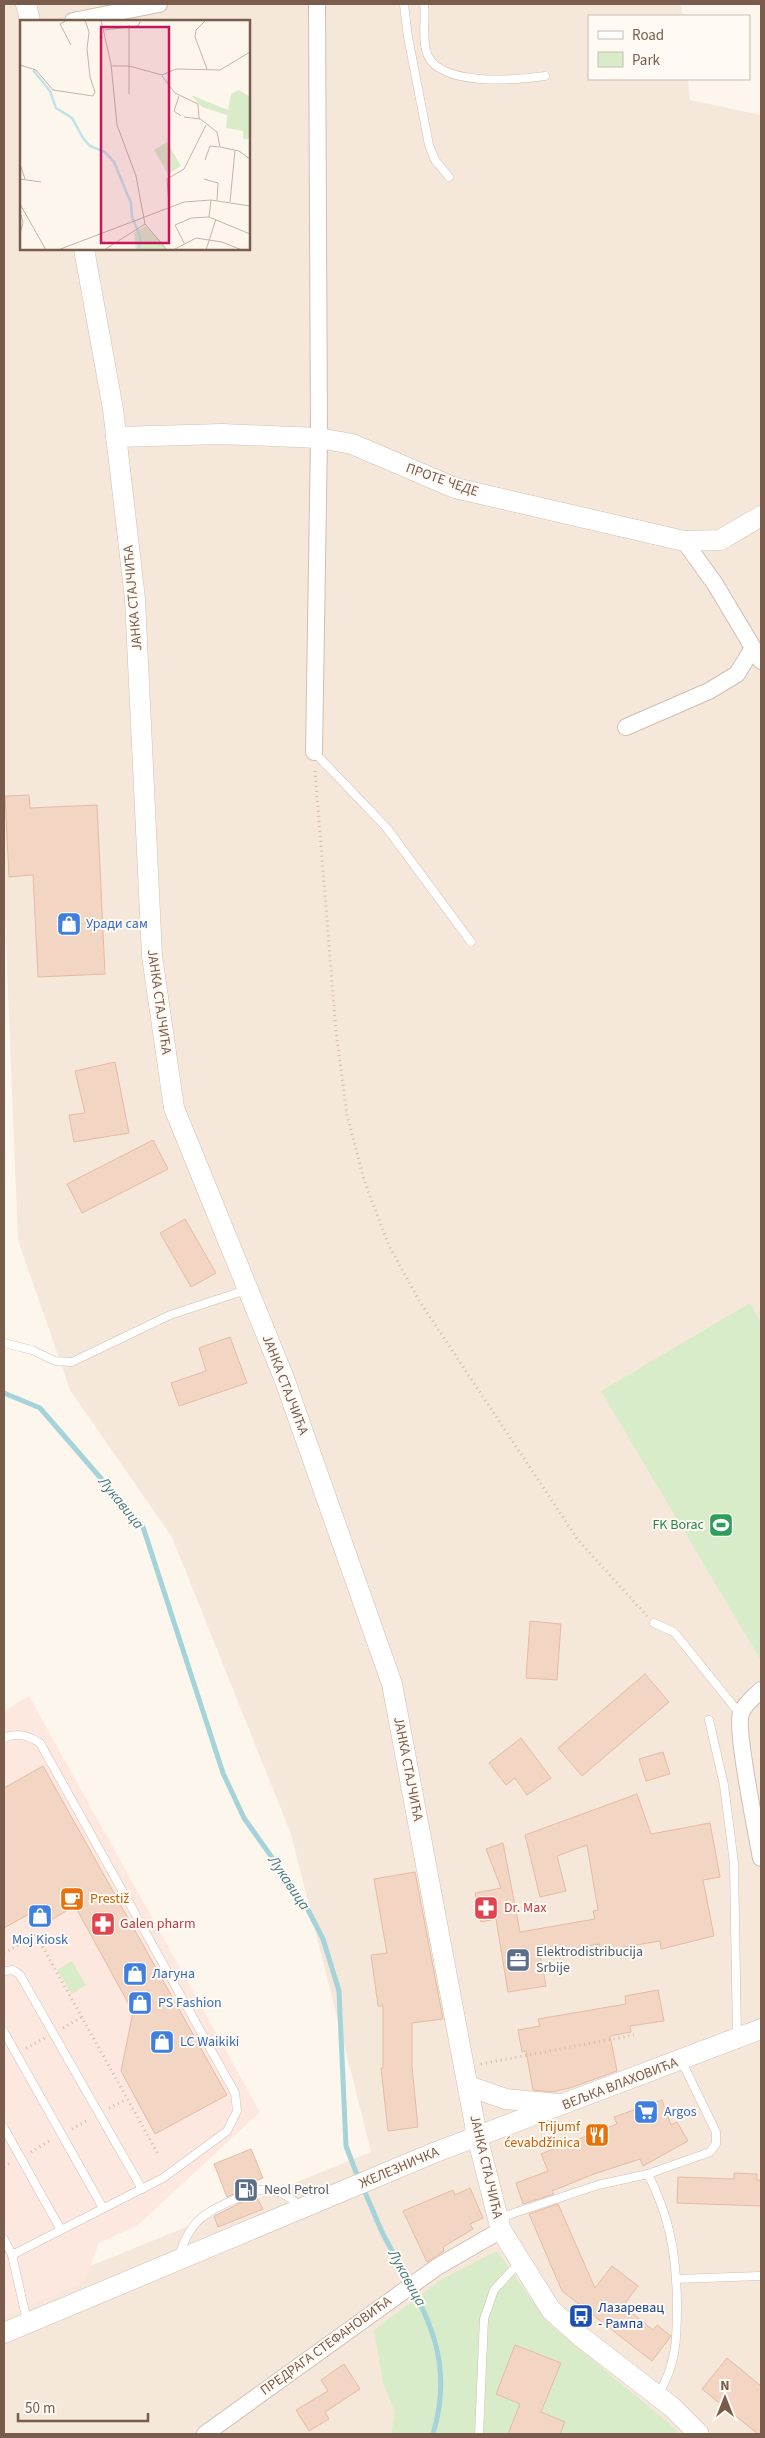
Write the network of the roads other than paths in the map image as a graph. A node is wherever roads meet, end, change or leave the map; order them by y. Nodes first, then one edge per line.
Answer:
1 (26, 4) edge
2 (159, 4) edge
3 (317, 4) edge
4 (404, 4) edge
5 (424, 4) edge
6 (30, 20) edge
7 (78, 20) edge
8 (545, 76) dead end
9 (450, 177) dead end
10 (84, 250) edge
11 (116, 437) junction
12 (318, 438) junction
13 (761, 516) edge
14 (684, 541) junction
15 (757, 655) edge
16 (626, 727) dead end
17 (314, 752) joint
18 (471, 942) dead end
19 (248, 1290) junction
20 (4, 1344) edge
21 (654, 1623) road end
22 (761, 1690) edge
23 (740, 1714) junction
24 (709, 1720) dead end
25 (4, 1738) edge
26 (761, 1858) edge
27 (4, 1971) edge
28 (761, 2029) edge
29 (4, 2032) edge
30 (737, 2038) junction
31 (682, 2060) junction
32 (468, 2086) junction
33 (565, 2105) junction
34 (4, 2128) edge
35 (477, 2136) junction
36 (648, 2174) junction
37 (142, 2189) junction
38 (259, 2190) dead end
39 (240, 2197) dead end
40 (312, 2205) junction
41 (103, 2208) junction
42 (499, 2225) junction
43 (61, 2230) junction
44 (4, 2239) edge
45 (12, 2255) junction
46 (177, 2261) junction
47 (520, 2261) junction
48 (761, 2276) edge
49 (676, 2279) junction
50 (28, 2323) junction
51 (4, 2333) edge
52 (657, 2396) junction
53 (205, 2434) edge
54 (478, 2434) edge
55 (699, 2434) edge

1 - 6 street
2 - 7 street
3 - 12 street
4 - 9 lane
5 - 8 lane
10 - 11 street, ЈАНКА СТАЈЧИЋА
11 - 12 street, ПРОТЕ ЧЕДЕ
11 - 19 street, ЈАНКА СТАЈЧИЋА
12 - 14 street, ПРОТЕ ЧЕДЕ
12 - 17 street
13 - 14 street, ПРОТЕ ЧЕДЕ
14 - 15 street
15 - 16 street
17 - 18 lane
19 - 20 lane
19 - 32 street, ЈАНКА СТАЈЧИЋА
21 - 23 lane
22 - 23 street
23 - 26 street
24 - 30 lane
25 - 37 lane
27 - 37 lane
28 - 30 street, ВЕЉКА ВЛАХОВИЋА
29 - 41 lane
30 - 31 street, ВЕЉКА ВЛАХОВИЋА
31 - 33 street, ВЕЉКА ВЛАХОВИЋА
31 - 36 lane
32 - 33 street
32 - 35 street, ЈАНКА СТАЈЧИЋА
33 - 35 street, ВЕЉКА ВЛАХОВИЋА
34 - 43 lane
35 - 40 street, ЖЕЛЕЗНИЧКА
35 - 42 street, ЈАНКА СТАЈЧИЋА
36 - 42 lane
36 - 49 lane
37 - 41 lane
38 - 40 lane
39 - 46 lane
40 - 46 street, ЖЕЛЕЗНИЧКА
41 - 43 lane
42 - 47 street, ЈАНКА СТАЈЧИЋА
42 - 53 street, ПРЕДРАГА СТЕФАНОВИЋА
43 - 45 lane
44 - 45 lane
45 - 50 lane
46 - 50 street, ЖЕЛЕЗНИЧКА
47 - 52 street, ЈАНКА СТАЈЧИЋА
47 - 54 lane
48 - 49 lane
49 - 52 lane
50 - 51 street, ЖЕЛЕЗНИЧКА
52 - 55 street, ЈАНКА СТАЈЧИЋА

